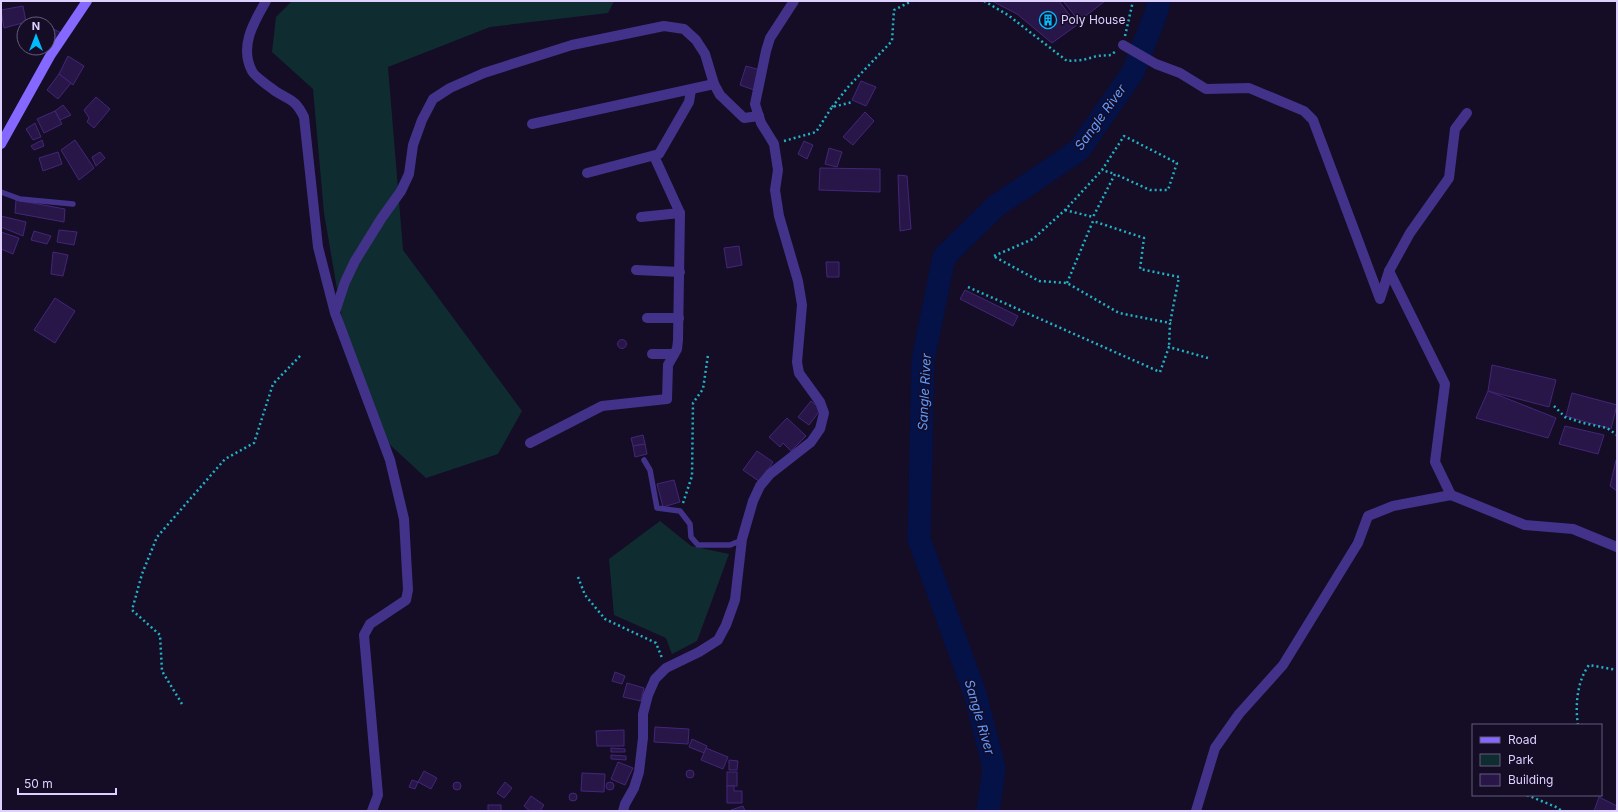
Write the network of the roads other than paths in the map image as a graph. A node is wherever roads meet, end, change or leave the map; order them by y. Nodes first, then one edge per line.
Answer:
1 (87, 1) edge
2 (266, 1) edge
3 (794, 1) edge
4 (1122, 46) road end
5 (714, 84) junction
6 (691, 90) junction
7 (1467, 113) dead end
8 (759, 116) junction
9 (532, 124) dead end
10 (1, 144) edge
11 (654, 156) junction
12 (588, 173) dead end
13 (1, 192) edge
14 (73, 204) dead end
15 (680, 213) junction
16 (642, 217) dead end
17 (636, 270) dead end
18 (1389, 271) junction
19 (680, 272) junction
20 (335, 312) junction
21 (647, 318) dead end
22 (679, 318) junction
23 (652, 354) dead end
24 (674, 354) junction
25 (530, 443) dead end
26 (644, 460) dead end
27 (1451, 495) junction
28 (742, 539) junction
29 (1617, 547) edge
30 (372, 811) edge
31 (623, 811) edge
32 (1196, 811) edge

1 - 10 street
2 - 20 street
3 - 8 street
4 - 18 street
5 - 6 street
5 - 8 street
5 - 20 street
6 - 9 street
6 - 11 street
7 - 18 street
8 - 28 street
11 - 12 street
11 - 15 street
13 - 14 lane
15 - 16 street
15 - 19 street
17 - 19 street
18 - 27 street
19 - 22 street
20 - 30 street
21 - 22 street
22 - 24 street
23 - 24 street
24 - 25 street
26 - 28 lane
27 - 29 street
27 - 32 street
28 - 31 street

